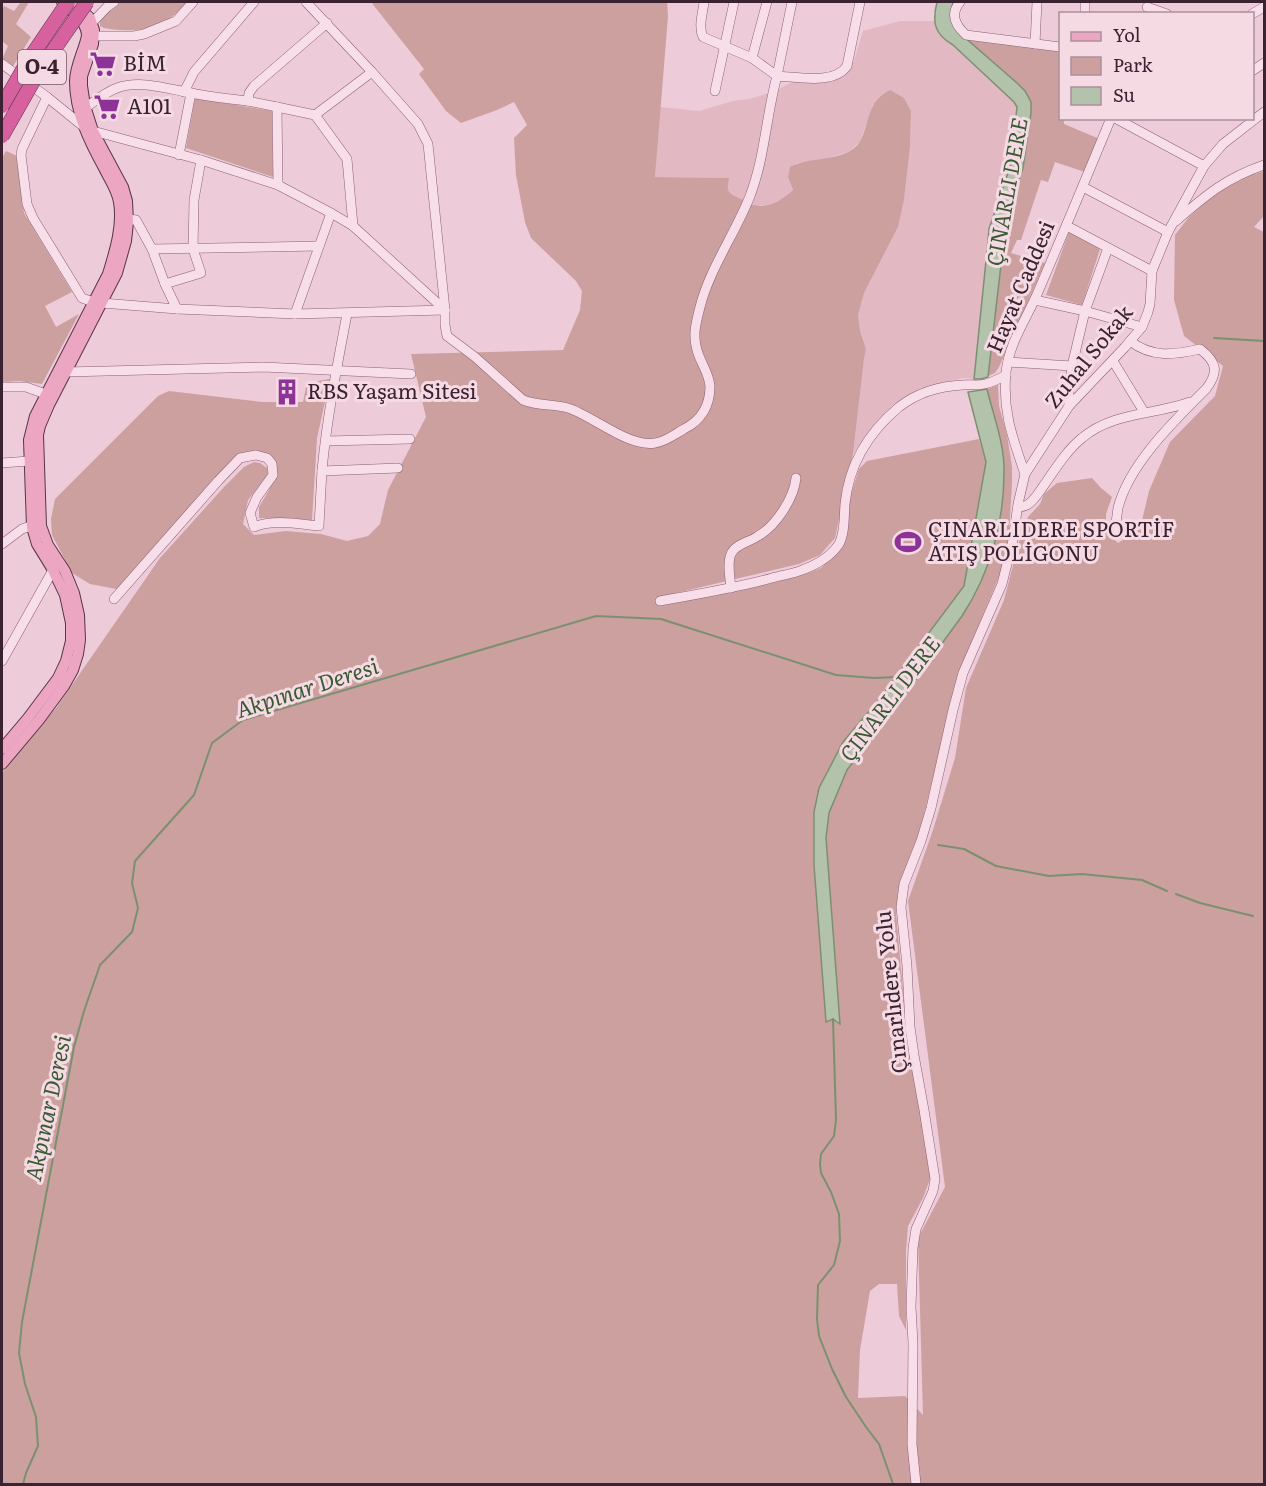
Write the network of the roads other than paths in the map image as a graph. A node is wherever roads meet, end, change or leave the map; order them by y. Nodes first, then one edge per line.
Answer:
1 (62, 2) edge
2 (70, 2) edge
3 (87, 2) edge
4 (114, 2) edge
5 (193, 2) edge
6 (254, 2) edge
7 (306, 2) edge
8 (705, 2) edge
9 (734, 2) edge
10 (766, 2) edge
11 (792, 2) edge
12 (860, 2) edge
13 (960, 2) edge
14 (1037, 2) edge
15 (1147, 7) edge
16 (1161, 12) edge
17 (327, 23) junction
18 (90, 31) junction
19 (1035, 44) junction
20 (724, 46) junction
21 (1059, 48) edge
22 (752, 57) junction
23 (2, 64) edge
24 (372, 72) junction
25 (777, 76) junction
26 (715, 92) dead end
27 (188, 93) junction
28 (47, 98) junction
29 (248, 101) junction
30 (2, 106) edge
31 (277, 107) junction
32 (79, 113) junction
33 (315, 115) junction
34 (1109, 120) edge
35 (1119, 120) edge
36 (1252, 120) edge
37 (88, 129) junction
38 (2, 136) edge
39 (179, 154) junction
40 (201, 160) junction
41 (1264, 165) edge
42 (1204, 166) junction
43 (278, 185) junction
44 (1083, 187) junction
45 (331, 213) junction
46 (124, 218) junction
47 (353, 226) junction
48 (1066, 226) junction
49 (1169, 229) junction
50 (319, 246) junction
51 (1108, 248) junction
52 (152, 249) junction
53 (193, 249) junction
54 (1152, 271) junction
55 (165, 284) junction
56 (1035, 300) junction
57 (97, 302) junction
58 (177, 309) junction
59 (445, 310) junction
60 (1085, 310) junction
61 (295, 314) junction
62 (347, 314) junction
63 (1142, 327) junction
64 (1130, 341) junction
65 (1113, 360) junction
66 (1008, 362) junction
67 (1072, 366) junction
68 (336, 371) junction
69 (66, 372) junction
70 (411, 374) dead end
71 (1006, 375) junction
72 (2, 387) edge
73 (49, 395) junction
74 (1196, 400) junction
75 (1069, 406) junction
76 (1144, 412) junction
77 (410, 440) dead end
78 (326, 441) junction
79 (29, 461) junction
80 (2, 463) edge
81 (398, 468) dead end
82 (322, 471) junction
83 (1025, 474) junction
84 (796, 478) dead end
85 (1018, 507) junction
86 (37, 524) junction
87 (1115, 531) dead end
88 (2, 543) edge
89 (57, 566) junction
90 (730, 588) junction
91 (114, 599) dead end
92 (660, 601) dead end
93 (2, 661) edge
94 (2, 749) edge
95 (2, 764) edge
96 (916, 1485) edge

1 - 18 main road
2 - 18 main road
2 - 30 highway, O-4, bridge
3 - 38 highway, O-4, bridge
4 - 18 street
5 - 18 street
6 - 27 street
7 - 17 street
8 - 20 street
9 - 20 street
10 - 22 street
11 - 25 street
12 - 25 street
13 - 19 street
14 - 19 street
15 - 16 street
17 - 24 street
17 - 29 street
18 - 32 main road
19 - 21 street
20 - 22 street
20 - 26 street
22 - 25 street
23 - 28 street
24 - 33 street
24 - 59 street
25 - 59 street
27 - 29 street
27 - 32 street
27 - 39 street
28 - 32 street
28 - 57 street
29 - 31 street
31 - 33 street
31 - 43 street
32 - 37 main road
33 - 47 street
34 - 44 street, Hayat Caddesi
35 - 42 street
36 - 42 street, Zuhal Sokak
37 - 39 street
37 - 46 main road
39 - 40 street
40 - 43 street
40 - 53 street
41 - 49 street
42 - 49 street, Zuhal Sokak
43 - 45 street
44 - 48 street, Hayat Caddesi
44 - 49 street
45 - 47 street
45 - 50 street
46 - 52 street
46 - 57 main road
47 - 59 street
48 - 51 street
48 - 56 street, Hayat Caddesi
49 - 54 street, Zuhal Sokak
50 - 53 street
50 - 61 street
51 - 54 street
51 - 60 street
52 - 53 street
52 - 55 street
53 - 55 street
54 - 63 street, Zuhal Sokak
55 - 58 street
56 - 60 street
56 - 66 street, Hayat Caddesi
57 - 58 street
57 - 69 main road
57 - 73 main road
58 - 61 street
59 - 62 street
60 - 63 street
60 - 67 street
61 - 62 street
62 - 68 street
63 - 64 street, Zuhal Sokak
64 - 65 street, Zuhal Sokak
64 - 74 street
65 - 75 street, Zuhal Sokak
65 - 76 street
66 - 67 street
66 - 71 street, Hayat Caddesi
67 - 75 street
68 - 69 street
68 - 70 street
68 - 78 street
69 - 73 main road
71 - 83 street, Hayat Caddesi
71 - 90 street
72 - 73 street
73 - 79 main road
73 - 86 main road
74 - 76 street
74 - 87 street
75 - 83 street, Zuhal Sokak
76 - 85 street
77 - 78 street
78 - 82 street
79 - 80 street
79 - 86 main road
81 - 82 street
82 - 91 street
83 - 85 street, Çınarlıdere Yolu
84 - 90 street
85 - 96 street, Çınarlıdere Yolu
86 - 88 street
86 - 89 main road
89 - 93 street
89 - 94 main road
89 - 95 main road
90 - 92 street

